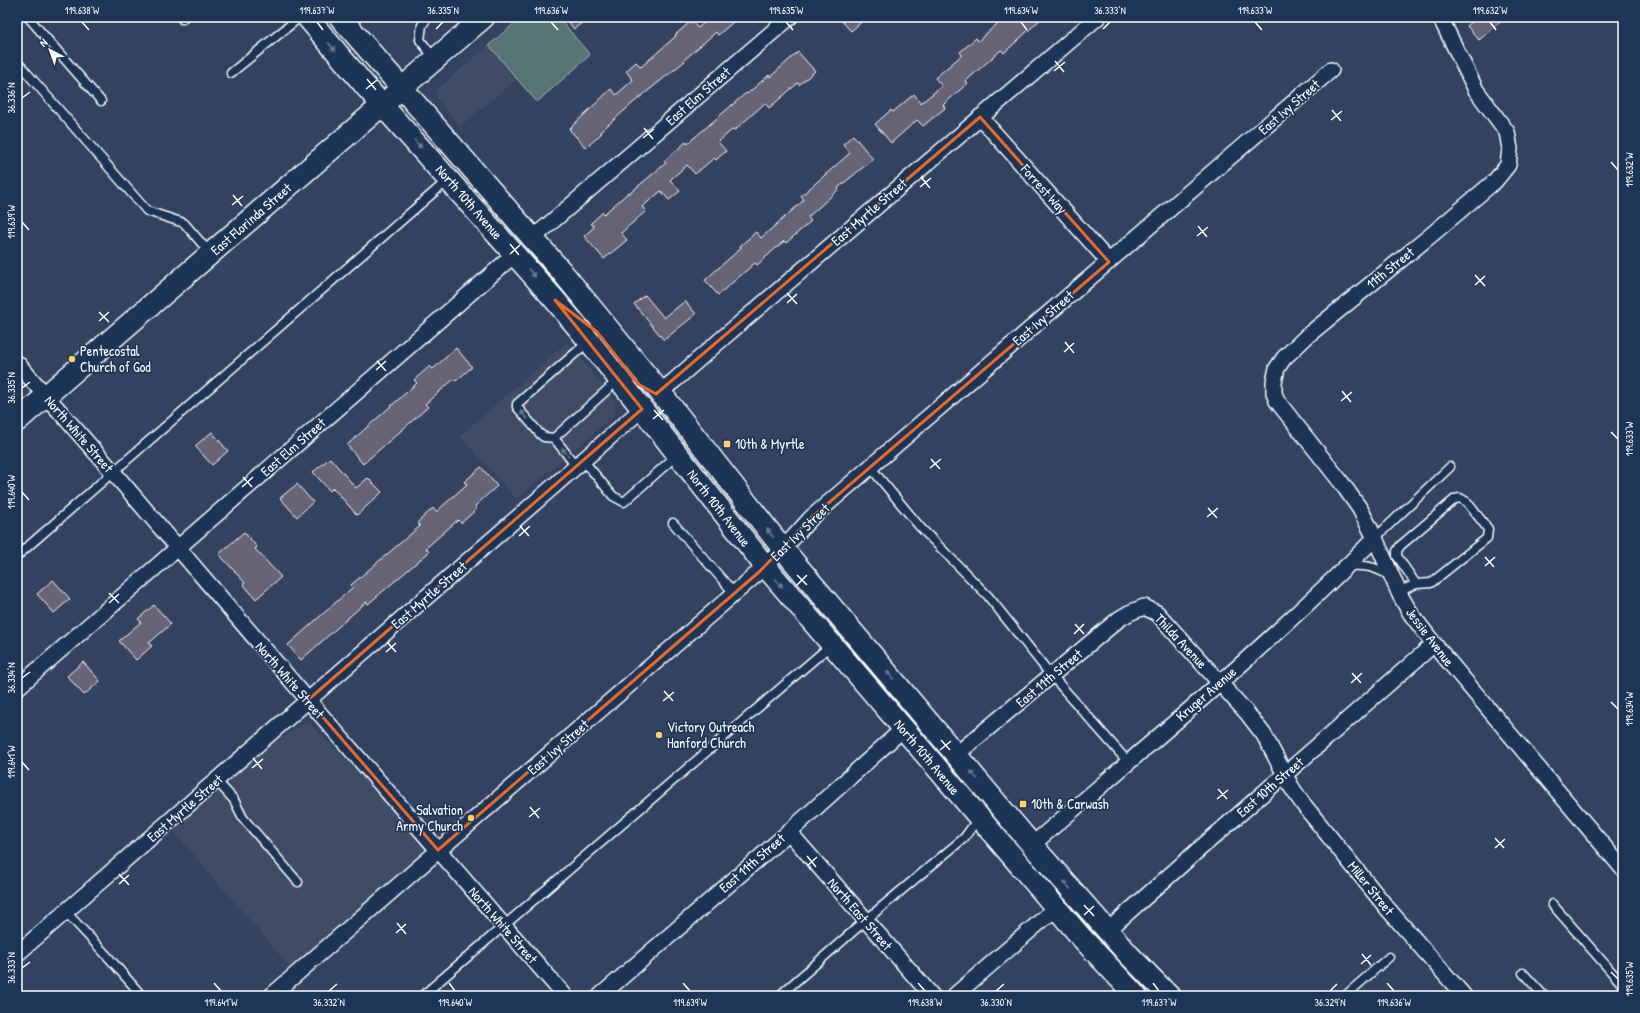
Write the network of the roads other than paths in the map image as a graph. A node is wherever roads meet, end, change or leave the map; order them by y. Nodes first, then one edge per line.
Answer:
1 (28, 17) edge
2 (300, 17) edge
3 (307, 17) edge
4 (428, 17) edge
5 (484, 17) edge
6 (790, 17) edge
7 (1098, 17) edge
8 (1440, 17) edge
9 (346, 19) edge
10 (435, 59) junction
11 (20, 65) dead end
12 (1331, 70) dead end
13 (231, 73) dead end
14 (401, 88) junction
15 (101, 102) dead end
16 (382, 104) junction
17 (980, 117) junction
18 (449, 179) junction
19 (533, 238) junction
20 (210, 254) junction
21 (515, 254) junction
22 (1109, 262) junction
23 (555, 300) junction
24 (589, 341) junction
25 (17, 363) edge
26 (619, 379) junction
27 (1274, 382) joint
28 (660, 392) junction
29 (46, 396) junction
30 (642, 409) junction
31 (17, 421) edge
32 (554, 438) junction
33 (678, 454) junction
34 (580, 463) junction
35 (1450, 467) dead end
36 (871, 468) junction
37 (113, 472) junction
38 (724, 474) junction
39 (673, 523) dead end
40 (1375, 538) junction
41 (178, 548) junction
42 (783, 550) junction
43 (17, 556) edge
44 (764, 566) junction
45 (1347, 566) junction
46 (1390, 575) junction
47 (1416, 584) junction
48 (1398, 592) junction
49 (734, 593) junction
50 (1144, 607) joint
51 (831, 644) junction
52 (1434, 644) junction
53 (1052, 675) junction
54 (1219, 683) junction
55 (17, 688) edge
56 (308, 700) junction
57 (903, 729) junction
58 (956, 754) junction
59 (1128, 762) junction
60 (1285, 775) junction
61 (216, 780) junction
62 (947, 781) junction
63 (979, 818) junction
64 (789, 832) junction
65 (1032, 845) junction
66 (438, 850) junction
67 (1623, 868) edge
68 (298, 882) dead end
69 (1552, 904) dead end
70 (1056, 908) junction
71 (66, 912) junction
72 (866, 920) junction
73 (503, 925) junction
74 (1107, 931) junction
75 (17, 954) edge
76 (1389, 957) dead end
77 (1523, 973) dead end
78 (1623, 985) edge
79 (1163, 990) edge
80 (1130, 994) edge
81 (139, 995) edge
82 (271, 996) edge
83 (422, 996) edge
84 (565, 996) edge
85 (600, 996) edge
86 (779, 996) edge
87 (932, 996) edge
88 (954, 996) edge
89 (1345, 996) edge
90 (1464, 996) edge
91 (1544, 996) edge

1 - 15 lane
2 - 13 lane
3 -> 16 main road, North 10th Avenue
4 - 10 lane
5 - 10 main road, East Florinda Street
6 - 19 street, East Elm Street
7 - 17 street, East Myrtle Street
8 - 27 street, 11th Street
9 - 14 main road, North 10th Avenue
10 - 14 main road, East Florinda Street
11 - 20 lane
12 - 22 street, East Ivy Street
14 - 16 main road, East Florinda Street
14 - 19 main road, North 10th Avenue
16 -> 18 main road, North 10th Avenue
16 - 20 main road, East Florinda Street
17 - 22 street, Forrest Way
17 - 28 street, East Myrtle Street
18 - 21 main road, North 10th Avenue
18 - 37 lane
19 - 28 main road, North 10th Avenue
20 - 29 main road, East Florinda Street
21 -> 23 main road, North 10th Avenue
21 - 41 street, East Elm Street
22 - 36 street, East Ivy Street
23 - 24 main road, North 10th Avenue
23 - 28 main road
24 - 26 main road, North 10th Avenue
32 -> 24 lane
25 - 29 street, North White Street
26 - 30 main road, North 10th Avenue
26 - 32 lane
27 - 40 street, Jessie Avenue
28 - 38 main road, North 10th Avenue
29 - 31 main road, East Florinda Street
29 - 37 street, North White Street
30 - 33 main road, North 10th Avenue
30 - 34 street, East Myrtle Street
30 - 38 main road
34 -> 32 lane
33 - 34 lane
33 - 44 main road, North 10th Avenue
34 - 56 street, East Myrtle Street
35 - 40 lane
36 - 42 street, East Ivy Street
36 - 53 lane
37 - 41 street, North White Street
37 - 43 lane
42 -> 38 main road, North 10th Avenue
39 - 49 lane
40 - 45 street, Kruger Avenue
40 - 46 street, Jessie Avenue
41 - 55 street, East Elm Street
41 - 56 street, North White Street
42 - 44 street, East Ivy Street
58 -> 42 main road, North 10th Avenue
44 - 49 street, East Ivy Street
44 -> 51 main road, North 10th Avenue
45 - 46 lane
45 - 54 street, Kruger Avenue
46 - 48 street, Jessie Avenue
47 - 47 lane
47 - 48 lane
48 - 52 street, Jessie Avenue
49 - 66 street, East Ivy Street
50 - 53 street, East 11th Street
50 - 54 street, Thilda Avenue
51 - 57 main road, North 10th Avenue
51 - 73 lane
52 - 60 street, East 10th Street
52 - 67 street, Jessie Avenue
53 - 58 street, East 11th Street
53 - 59 lane
54 - 59 street, Kruger Avenue
54 - 60 street, Thilda Avenue
56 - 61 street, East Myrtle Street
56 - 66 street, North White Street
57 - 62 main road, North 10th Avenue
57 - 64 street, East 11th Street
65 -> 58 main road, North 10th Avenue
59 - 65 street, Kruger Avenue
60 - 74 street, East 10th Street
60 - 90 street, Miller Street
61 - 68 lane
61 - 71 street, East Myrtle Street
62 - 63 main road, North 10th Avenue
62 - 65 main road
63 - 70 main road, North 10th Avenue
63 - 72 lane
64 - 72 street, North East Street
64 - 85 street, East 11th Street
74 -> 65 main road, North 10th Avenue
66 - 73 street, North White Street
66 - 82 street, East Ivy Street
69 - 78 lane
70 - 79 main road
70 - 80 main road, North 10th Avenue
70 - 88 street
71 - 75 street, East Myrtle Street
71 - 81 lane
72 - 86 lane
72 - 87 street, North East Street
73 - 83 lane
73 - 84 street, North White Street
74 - 79 main road, North 10th Avenue
76 - 89 lane
77 - 91 lane

